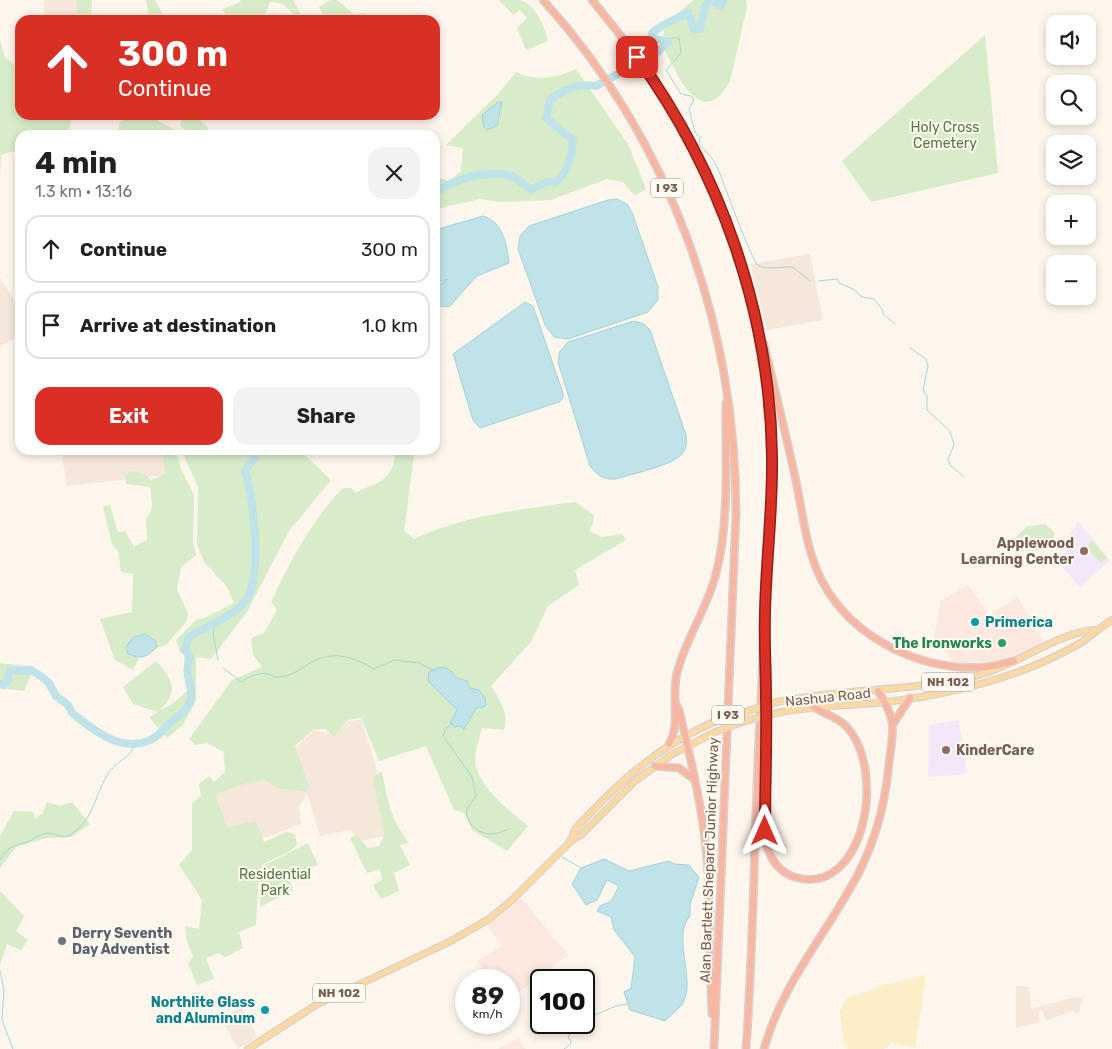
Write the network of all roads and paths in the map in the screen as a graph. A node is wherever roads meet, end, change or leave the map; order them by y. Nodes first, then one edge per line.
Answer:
1 (543, 0) edge
2 (592, 0) edge
3 (755, 311) junction
4 (726, 381) junction
5 (1112, 620) edge
6 (1095, 630) junction
7 (764, 650) junction
8 (1014, 661) junction
9 (878, 691) junction
10 (910, 698) junction
11 (885, 702) junction
12 (676, 704) junction
13 (814, 707) junction
14 (893, 724) junction
15 (685, 735) junction
16 (669, 744) junction
17 (688, 745) junction
18 (654, 766) junction
19 (695, 780) junction
20 (570, 842) junction
21 (248, 1049) edge
22 (714, 1049) edge
23 (746, 1049) edge
24 (764, 1049) edge

1 - 4 highway, Alan Bartlett Shepard Junior Highway / I 93
2 - 3 highway, I 93
3 - 7 highway, I 93
3 - 8 highway
4 - 12 highway
4 - 22 highway, Alan Bartlett Shepard Junior Highway / I 93
5 - 6 main road, Nashua Road / NH 102
6 - 8 main road, Nashua Road / NH 102
6 - 10 main road, Nashua Road / NH 102
7 - 13 highway
7 - 23 highway, I 93
8 - 9 main road, Nashua Road / NH 102
9 - 11 highway
9 - 15 main road, Nashua Road / NH 102, bridge
10 - 11 main road, Nashua Road / NH 102
10 - 14 highway
11 - 13 main road, Nashua Road / NH 102
11 - 14 highway
12 - 15 highway
12 - 16 highway
13 - 17 main road, Nashua Road / NH 102, bridge
14 - 24 highway
15 - 16 main road, Nashua Road / NH 102
15 - 17 highway
16 - 20 main road, Nashua Road / NH 102
17 - 18 main road, Nashua Road / NH 102
17 - 19 highway
18 - 19 highway
18 - 20 main road, Nashua Road / NH 102
19 - 22 highway
20 - 21 main road, Nashua Road / NH 102

